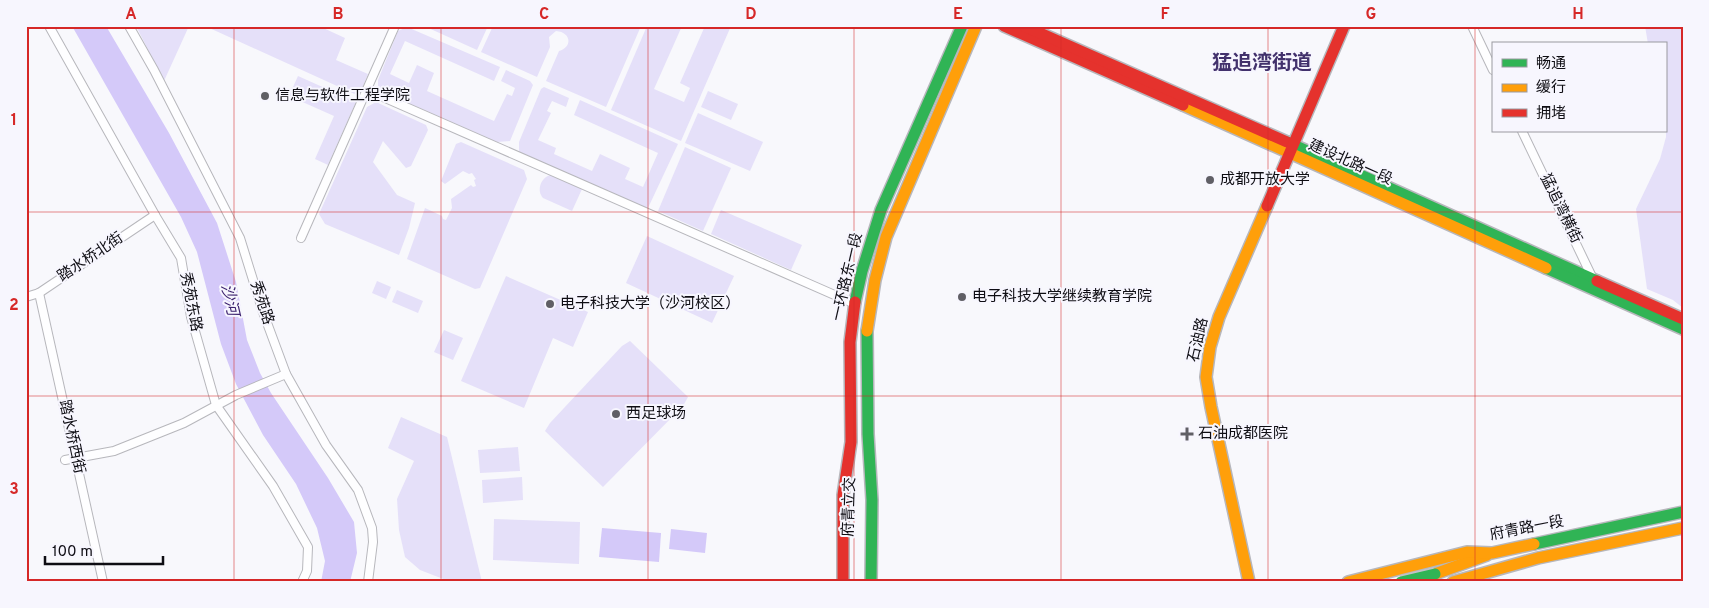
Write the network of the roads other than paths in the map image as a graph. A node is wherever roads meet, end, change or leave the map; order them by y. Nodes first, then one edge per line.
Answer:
1 (49, 26) edge
2 (130, 26) edge
3 (395, 26) edge
4 (962, 26) edge
5 (976, 26) edge
6 (1004, 26) edge
7 (1024, 26) edge
8 (1344, 26) edge
9 (1472, 26) edge
10 (951, 51) junction
11 (963, 56) junction
12 (1492, 68) edge
13 (367, 90) junction
14 (1522, 132) edge
15 (1292, 149) junction
16 (155, 215) junction
17 (301, 238) dead end
18 (1592, 284) junction
19 (39, 293) junction
20 (26, 297) edge
21 (854, 304) junction
22 (1683, 319) edge
23 (1683, 329) edge
24 (286, 374) junction
25 (216, 405) junction
26 (868, 434) junction
27 (851, 442) junction
28 (76, 458) junction
29 (65, 460) dead end
30 (1683, 512) edge
31 (1683, 528) edge
32 (1492, 553) junction
33 (1485, 571) junction
34 (1433, 579) edge
35 (102, 582) edge
36 (302, 582) edge
37 (368, 582) edge
38 (843, 582) edge
39 (850, 582) edge
40 (862, 582) edge
41 (870, 582) edge
42 (1249, 582) edge
43 (1348, 582) edge
44 (1401, 582) edge
45 (1453, 582) edge

1 - 16 street, 秀苑东路
2 - 24 street, 秀苑路
3 - 13 street
4 - 10 main road, 一环路东一段
5 - 11 main road, 一环路东一段
6 - 15 main road, 建设北路一段
7 - 15 main road, 建设北路一段
8 - 15 main road, 石油路
9 - 12 street
10 - 11 main road
10 - 21 main road, 一环路东一段
11 - 26 main road, 一环路东一段
13 - 17 street
13 - 21 street
14 - 18 street, 猛追湾横街
15 - 18 main road, 建设北路一段
15 - 42 main road, 石油路
16 - 19 street, 踏水桥北街
16 - 25 street, 秀苑东路
18 - 22 main road, 建设北路一段
18 - 23 main road, 建设北路一段
19 - 20 street, 踏水桥北街
19 - 28 street, 踏水桥西街
21 - 27 main road, 一环路东一段
24 - 25 street
24 - 37 street, 秀苑路
25 - 28 street
25 - 36 street, 秀苑东路
26 - 40 main road, 府青立交
26 - 41 main road, 一环路东一段
27 - 38 main road, 一环路东一段
27 - 39 main road
28 - 29 street
28 - 35 street, 踏水桥西街
30 - 32 main road, 府青路一段
31 - 33 main road, 府青路一段
32 - 34 main road
32 - 43 main road, 府青路一段
33 - 34 main road
33 - 45 main road, 府青路一段
34 - 44 main road, bridge

